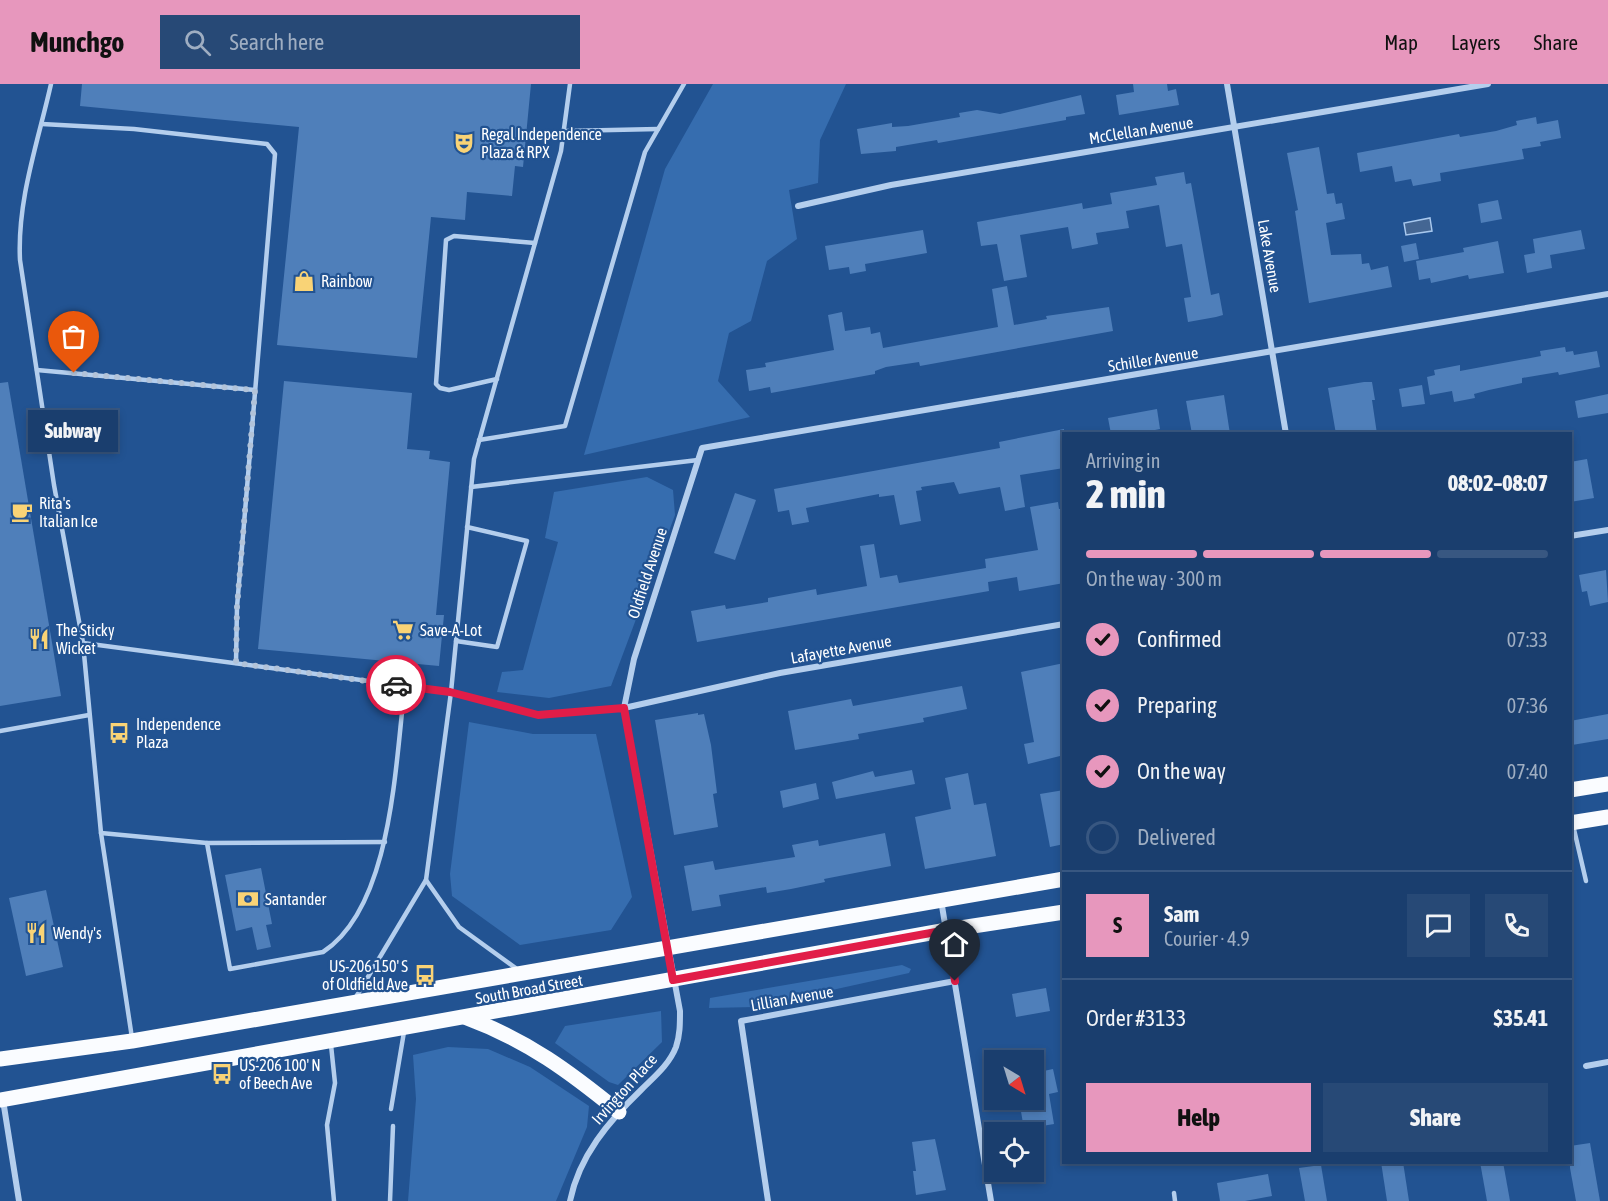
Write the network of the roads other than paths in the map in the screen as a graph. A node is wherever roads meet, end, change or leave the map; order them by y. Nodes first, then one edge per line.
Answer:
1 (51, 84) edge
2 (570, 84) edge
3 (684, 84) edge
4 (1227, 84) edge
5 (1488, 84) edge
6 (42, 124) junction
7 (658, 129) junction
8 (1234, 129) junction
9 (566, 131) junction
10 (798, 206) dead end
11 (535, 243) junction
12 (1608, 294) edge
13 (1273, 352) junction
14 (37, 370) junction
15 (497, 379) junction
16 (255, 390) junction
17 (1286, 432) edge
18 (479, 440) junction
19 (702, 448) joint
20 (698, 460) junction
21 (471, 487) junction
22 (467, 527) junction
23 (1608, 530) edge
24 (1572, 536) edge
25 (1062, 624) edge
26 (456, 641) junction
27 (83, 643) junction
28 (236, 663) junction
29 (405, 686) junction
30 (450, 692) junction
31 (624, 708) junction
32 (89, 715) junction
33 (0, 731) edge
34 (1608, 783) edge
35 (1572, 790) edge
36 (1608, 817) edge
37 (1572, 823) edge
38 (101, 833) junction
39 (385, 842) junction
40 (207, 843) junction
41 (1062, 879) edge
42 (426, 880) junction
43 (1586, 881) dead end
44 (941, 900) junction
45 (1062, 912) edge
46 (947, 930) junction
47 (667, 946) junction
48 (521, 972) junction
49 (673, 980) junction
50 (955, 981) junction
51 (353, 1002) junction
52 (467, 1018) junction
53 (405, 1029) junction
54 (132, 1041) junction
55 (330, 1042) junction
56 (0, 1059) edge
57 (1608, 1062) edge
58 (1586, 1066) dead end
59 (1, 1100) edge
60 (391, 1109) dead end
61 (619, 1112) junction
62 (393, 1125) dead end
63 (1174, 1194) dead end
64 (19, 1201) edge
65 (334, 1201) edge
66 (390, 1201) edge
67 (570, 1201) edge
68 (768, 1201) edge
69 (991, 1201) edge
70 (1175, 1201) edge

1 - 6 lane
2 - 9 lane
3 - 7 lane
4 - 8 street, Lake Avenue
5 - 8 street, McClellan Avenue
6 - 14 lane
6 - 16 lane
7 - 9 lane
7 - 18 lane
8 - 10 street, McClellan Avenue
8 - 13 street, Lake Avenue
9 - 11 lane
11 - 15 lane
11 - 15 lane
12 - 13 street, Schiller Avenue
13 - 17 street, Lake Avenue
13 - 19 street, Schiller Avenue
14 - 16 lane
14 - 27 lane
15 - 18 lane
16 - 28 lane
18 - 21 lane
19 - 20 street, Oldfield Avenue
20 - 21 lane
20 - 31 street, Oldfield Avenue
21 - 22 lane
22 - 26 lane
22 - 26 lane
23 - 24 street
25 - 31 street, Lafayette Avenue
26 - 30 lane
27 - 28 lane
27 - 32 lane
28 - 29 lane
29 - 30 lane
29 - 39 lane
30 - 31 lane
30 - 42 lane
31 - 47 street, Irvington Place
32 - 33 lane
32 - 38 lane
34 - 35 main road
36 - 37 main road
37 - 43 lane
38 - 40 lane
38 - 54 lane
39 - 40 lane
39 - 40 lane
41 - 44 main road, South Broad Street
42 - 48 lane
42 - 51 lane
44 - 46 street
44 - 47 main road, South Broad Street
45 - 46 main road, South Broad Street
46 - 49 main road, South Broad Street
46 - 50 street
47 - 48 main road, South Broad Street
47 - 49 street, Irvington Place
48 - 51 main road, South Broad Street
49 - 52 main road, South Broad Street
49 - 61 street, Irvington Place
50 - 68 street, Lillian Avenue
50 - 69 street
51 - 54 main road, South Broad Street
52 - 53 main road, South Broad Street
52 - 61 main road
53 - 55 main road, South Broad Street
53 - 60 lane
54 - 56 main road, South Broad Street
55 - 59 main road, South Broad Street
55 - 65 lane
57 - 58 street
59 - 64 street
61 - 67 street, Irvington Place
62 - 66 lane
63 - 70 lane

